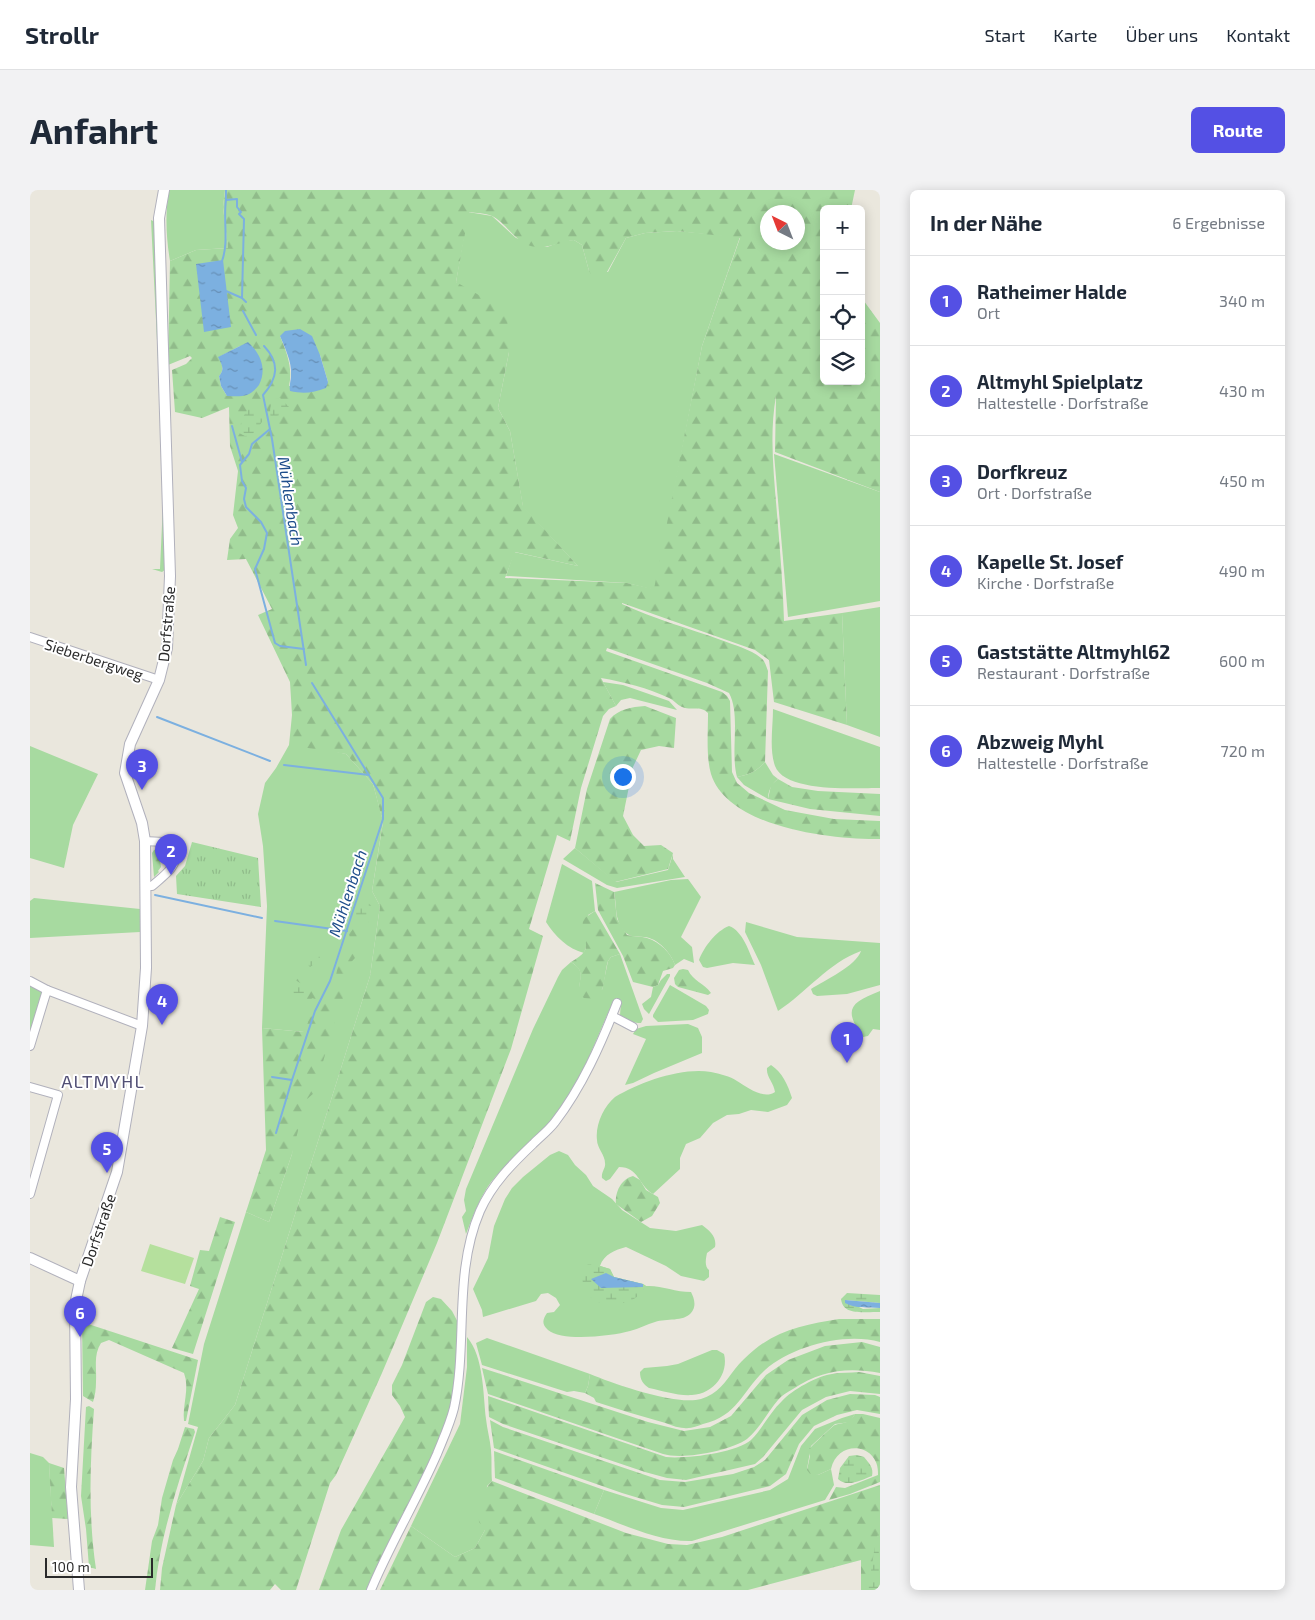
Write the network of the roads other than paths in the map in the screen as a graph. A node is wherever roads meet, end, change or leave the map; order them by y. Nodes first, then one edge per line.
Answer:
1 (164, 190) edge
2 (30, 637) edge
3 (159, 680) junction
4 (145, 841) junction
5 (145, 886) junction
6 (30, 981) edge
7 (47, 990) junction
8 (617, 1002) dead end
9 (612, 1016) junction
10 (142, 1026) junction
11 (633, 1026) dead end
12 (30, 1046) edge
13 (30, 1087) edge
14 (30, 1194) edge
15 (30, 1258) edge
16 (80, 1282) junction
17 (79, 1590) edge
18 (371, 1590) edge

1 - 3 main road, Dorfstraße
2 - 3 street, Sieberbergweg
3 - 4 main road, Dorfstraße
4 - 5 main road, Dorfstraße
4 - 5 street
5 - 10 main road, Dorfstraße
6 - 7 street
7 - 10 street
7 - 12 street
8 - 9 street
9 - 11 street
9 - 18 street
10 - 16 main road, Dorfstraße
13 - 14 street
15 - 16 main road
16 - 17 main road, Dorfstraße

